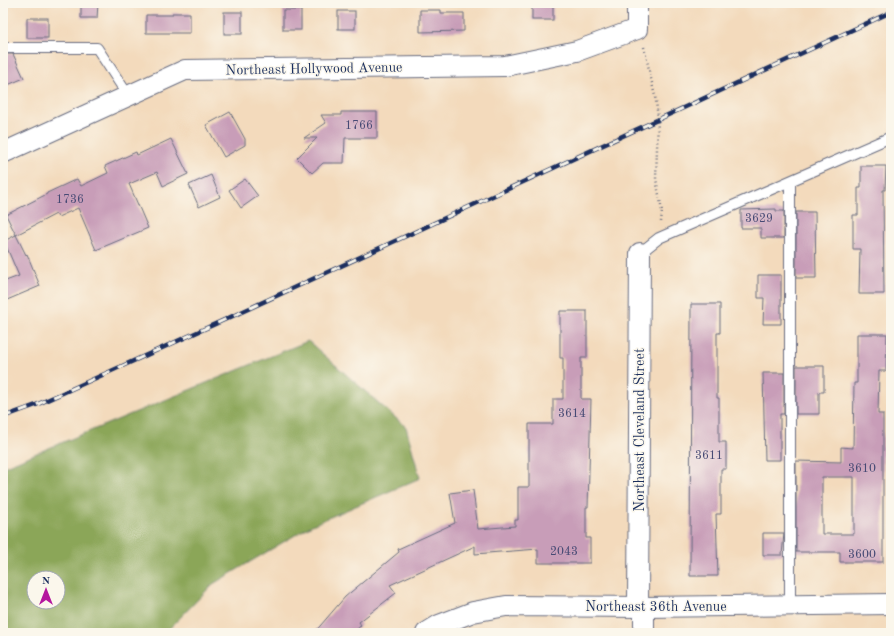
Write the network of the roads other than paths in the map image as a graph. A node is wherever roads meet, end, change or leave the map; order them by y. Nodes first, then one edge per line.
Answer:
1 (637, 3) edge
2 (3, 48) edge
3 (129, 97) junction
4 (891, 137) edge
5 (3, 153) edge
6 (790, 182) junction
7 (640, 253) joint
8 (891, 604) edge
9 (790, 605) junction
10 (641, 607) junction
11 (426, 633) edge
12 (644, 633) edge

1 - 3 street, Northeast Hollywood Avenue
2 - 3 lane
3 - 5 street, Northeast Hollywood Avenue
4 - 6 lane
6 - 7 lane
6 - 9 lane
7 - 10 street, Northeast Cleveland Street
8 - 9 street, Northeast 36th Avenue
9 - 10 street, Northeast 36th Avenue
10 - 11 street, Northeast 36th Avenue
10 - 12 street, Northeast Cleveland Street

